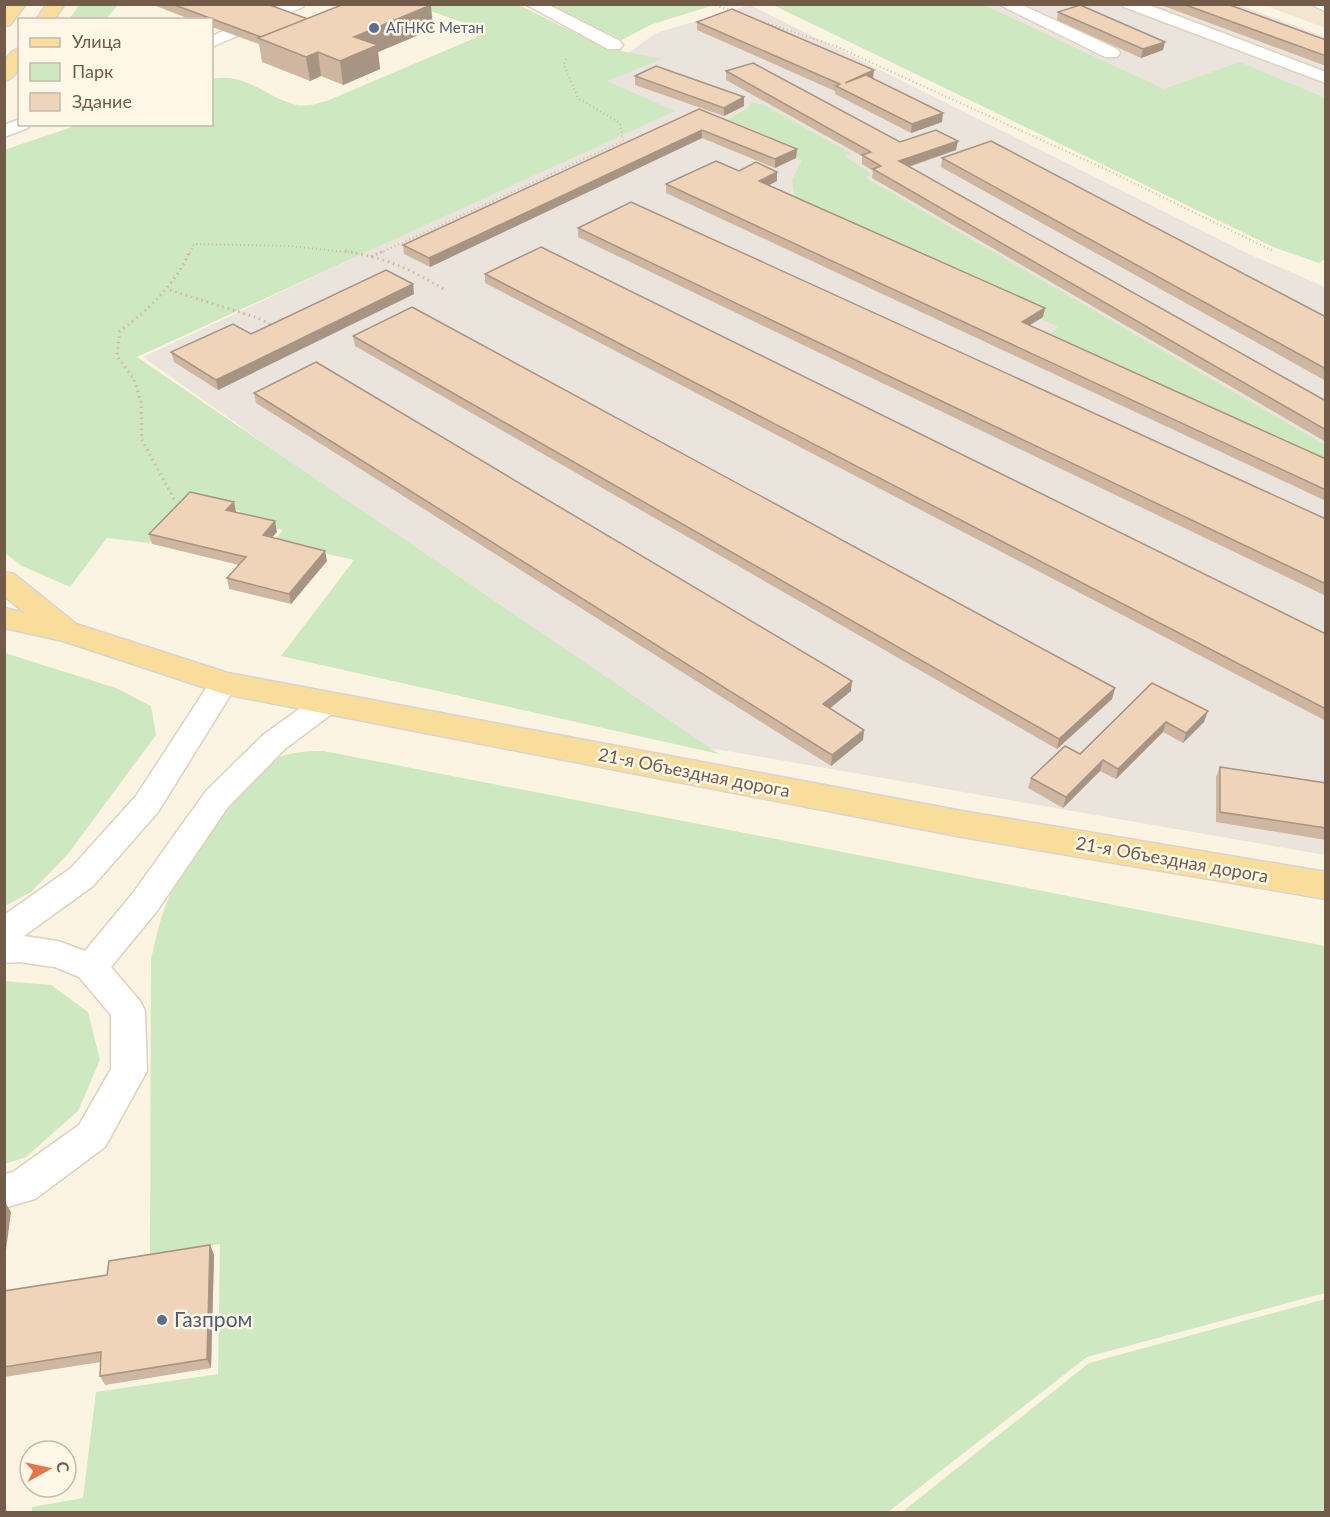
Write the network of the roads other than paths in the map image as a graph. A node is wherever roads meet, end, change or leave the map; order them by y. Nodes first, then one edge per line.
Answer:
1 (17, 4) edge
2 (56, 4) edge
3 (297, 4) edge
4 (533, 4) edge
5 (1006, 4) edge
6 (1130, 4) edge
7 (1319, 4) edge
8 (1326, 7) edge
9 (46, 18) edge
10 (4, 21) edge
11 (213, 42) edge
12 (614, 45) dead end
13 (1111, 53) dead end
14 (18, 57) edge
15 (4, 75) edge
16 (1326, 78) edge
17 (18, 125) edge
18 (4, 132) edge
19 (4, 581) edge
20 (4, 619) edge
21 (69, 632) junction
22 (224, 682) junction
23 (327, 703) junction
24 (1326, 886) edge
25 (4, 933) edge
26 (4, 950) edge
27 (91, 967) junction
28 (4, 1191) edge

1 - 10 main road
2 - 9 main road
3 - 11 lane
4 - 12 lane
5 - 13 lane
6 - 16 lane
7 - 8 lane
14 - 15 main road
17 - 18 lane
19 - 21 main road
20 - 21 main road
21 - 22 main road, 21-я Объездная дорога
22 - 23 main road, 21-я Объездная дорога
22 - 25 lane
23 - 24 main road, 21-я Объездная дорога
23 - 27 lane
26 - 27 lane
27 - 28 lane

